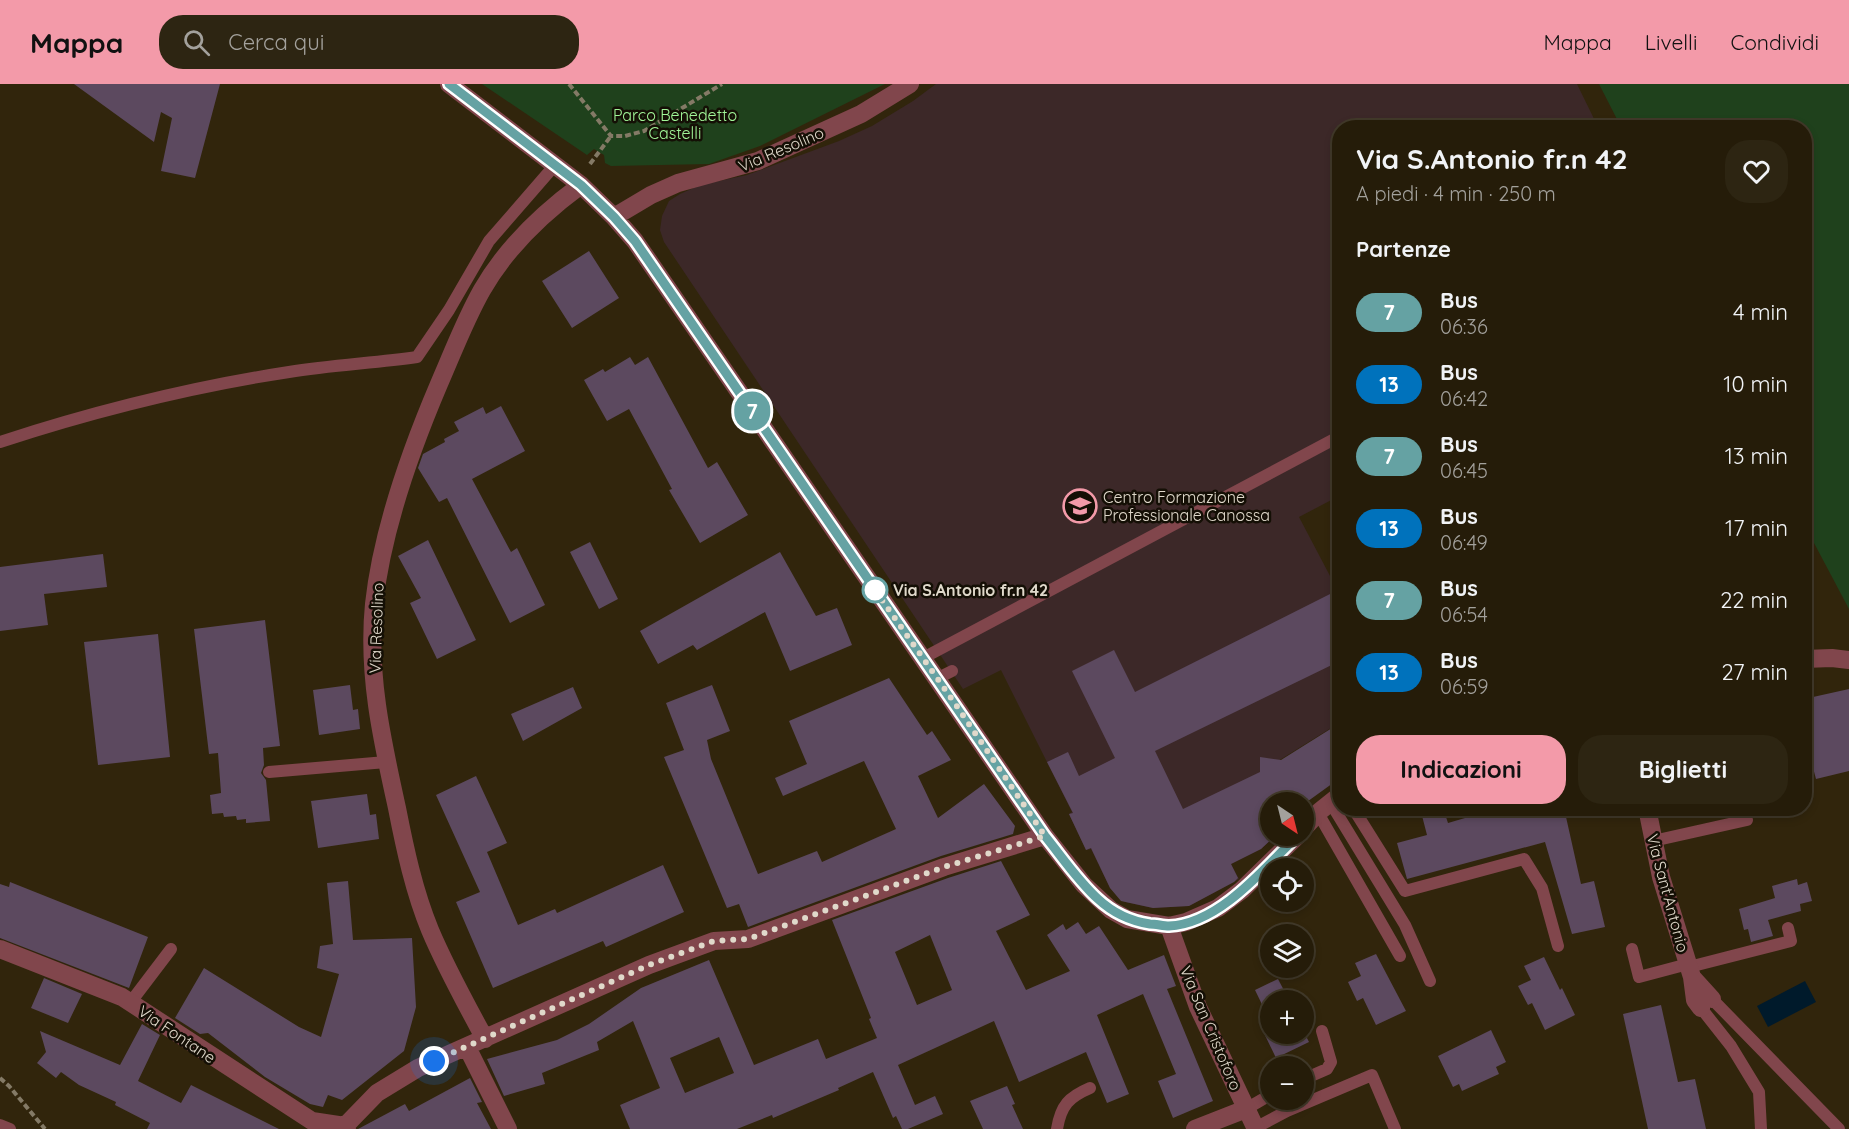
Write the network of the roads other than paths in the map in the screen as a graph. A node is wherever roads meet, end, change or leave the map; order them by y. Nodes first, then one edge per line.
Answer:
1 (449, 84) edge
2 (910, 84) edge
3 (555, 165) junction
4 (580, 183) junction
5 (614, 217) junction
6 (1332, 440) edge
7 (0, 442) edge
8 (923, 658) junction
9 (1812, 659) edge
10 (1849, 660) edge
11 (386, 762) junction
12 (270, 772) dead end
13 (1329, 804) edge
14 (1335, 816) edge
15 (1336, 816) edge
16 (1358, 816) edge
17 (1648, 816) edge
18 (1314, 818) edge
19 (1747, 820) dead end
20 (1045, 836) junction
21 (1653, 841) junction
22 (1287, 846) edge
23 (1169, 926) junction
24 (1788, 928) dead end
25 (1558, 946) dead end
26 (0, 949) edge
27 (171, 949) dead end
28 (1632, 949) dead end
29 (1400, 956) dead end
30 (1690, 969) junction
31 (1430, 981) dead end
32 (130, 1003) junction
33 (1707, 1003) junction
34 (1322, 1031) dead end
35 (485, 1039) junction
36 (467, 1047) junction
37 (1314, 1075) edge
38 (1090, 1088) dead end
39 (1260, 1100) edge
40 (1246, 1108) junction
41 (0, 1125) edge
42 (346, 1128) edge
43 (1255, 1128) edge
44 (10, 1129) edge
45 (508, 1129) edge
46 (1057, 1129) edge
47 (1195, 1129) edge
48 (1395, 1129) edge
49 (1761, 1129) edge
50 (1839, 1129) edge

1 - 3 street
2 - 5 street, Via Resolino
3 - 4 street
3 - 7 lane
4 - 5 street
4 - 11 street, Via Resolino
5 - 8 street
6 - 8 lane
8 - 20 street
9 - 10 street
11 - 12 lane
11 - 35 street, Via Resolino
13 - 18 street
14 - 29 lane
15 - 31 lane
16 - 25 lane
17 - 21 street, Via Sant'Antonio
19 - 21 lane
20 - 23 street
20 - 35 street
21 - 30 street, Via Sant'Antonio
22 - 23 street
23 - 40 street, Via San Cristoforo
24 - 30 lane
26 - 32 street, Via Fontane
27 - 32 lane
28 - 30 lane
30 - 33 street, Via Sant'Antonio
32 - 42 street, Via Fontane
33 - 49 lane
33 - 50 lane
34 - 37 lane
35 - 36 street
36 - 42 street
36 - 45 street
38 - 46 lane
39 - 40 lane
40 - 43 street, Via San Cristoforo
40 - 47 street
41 - 44 lane
43 - 48 lane

